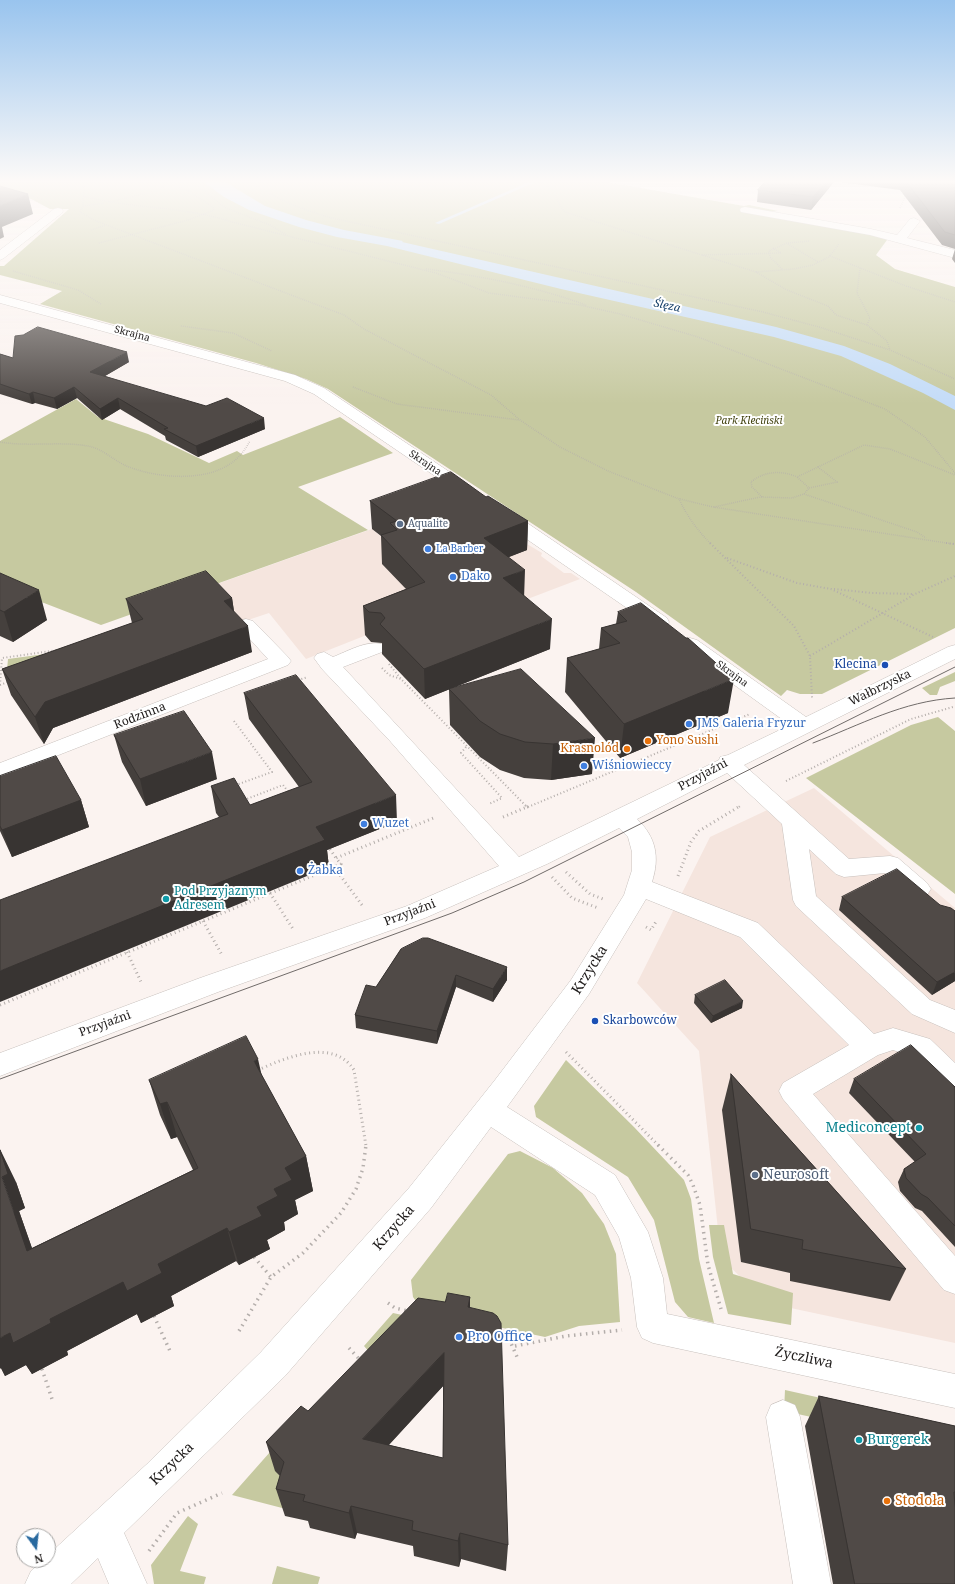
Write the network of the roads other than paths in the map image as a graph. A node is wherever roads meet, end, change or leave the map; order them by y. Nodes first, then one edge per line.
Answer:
1 (0, 299) edge
2 (246, 625) edge
3 (374, 648) dead end
4 (955, 651) edge
5 (804, 725) junction
6 (728, 762) junction
7 (0, 771) edge
8 (621, 817) junction
9 (793, 821) junction
10 (515, 868) junction
11 (640, 887) junction
12 (932, 900) edge
13 (955, 1022) edge
14 (869, 1047) junction
15 (0, 1065) edge
16 (955, 1080) edge
17 (488, 1110) junction
18 (955, 1279) edge
19 (955, 1391) edge
20 (783, 1417) dead end
21 (101, 1530) junction
22 (138, 1570) edge
23 (44, 1584) edge
24 (812, 1584) edge

1 - 5 street, Skrajna
2 - 7 street, Rodzinna
3 - 10 street
4 - 5 street, Wałbrzyska
5 - 6 street, Przyjaźni
6 - 8 street, Przyjaźni
6 - 9 street
8 - 10 street, Przyjaźni
8 - 11 street, Krzycka
9 - 12 street
9 - 13 street
10 - 15 street, Przyjaźni
11 - 14 street
11 - 17 street, Krzycka
14 - 16 street
14 - 18 street
17 - 19 street, Życzliwa
17 - 21 street, Krzycka
20 - 24 street
21 - 22 street
21 - 23 street, Krzycka

